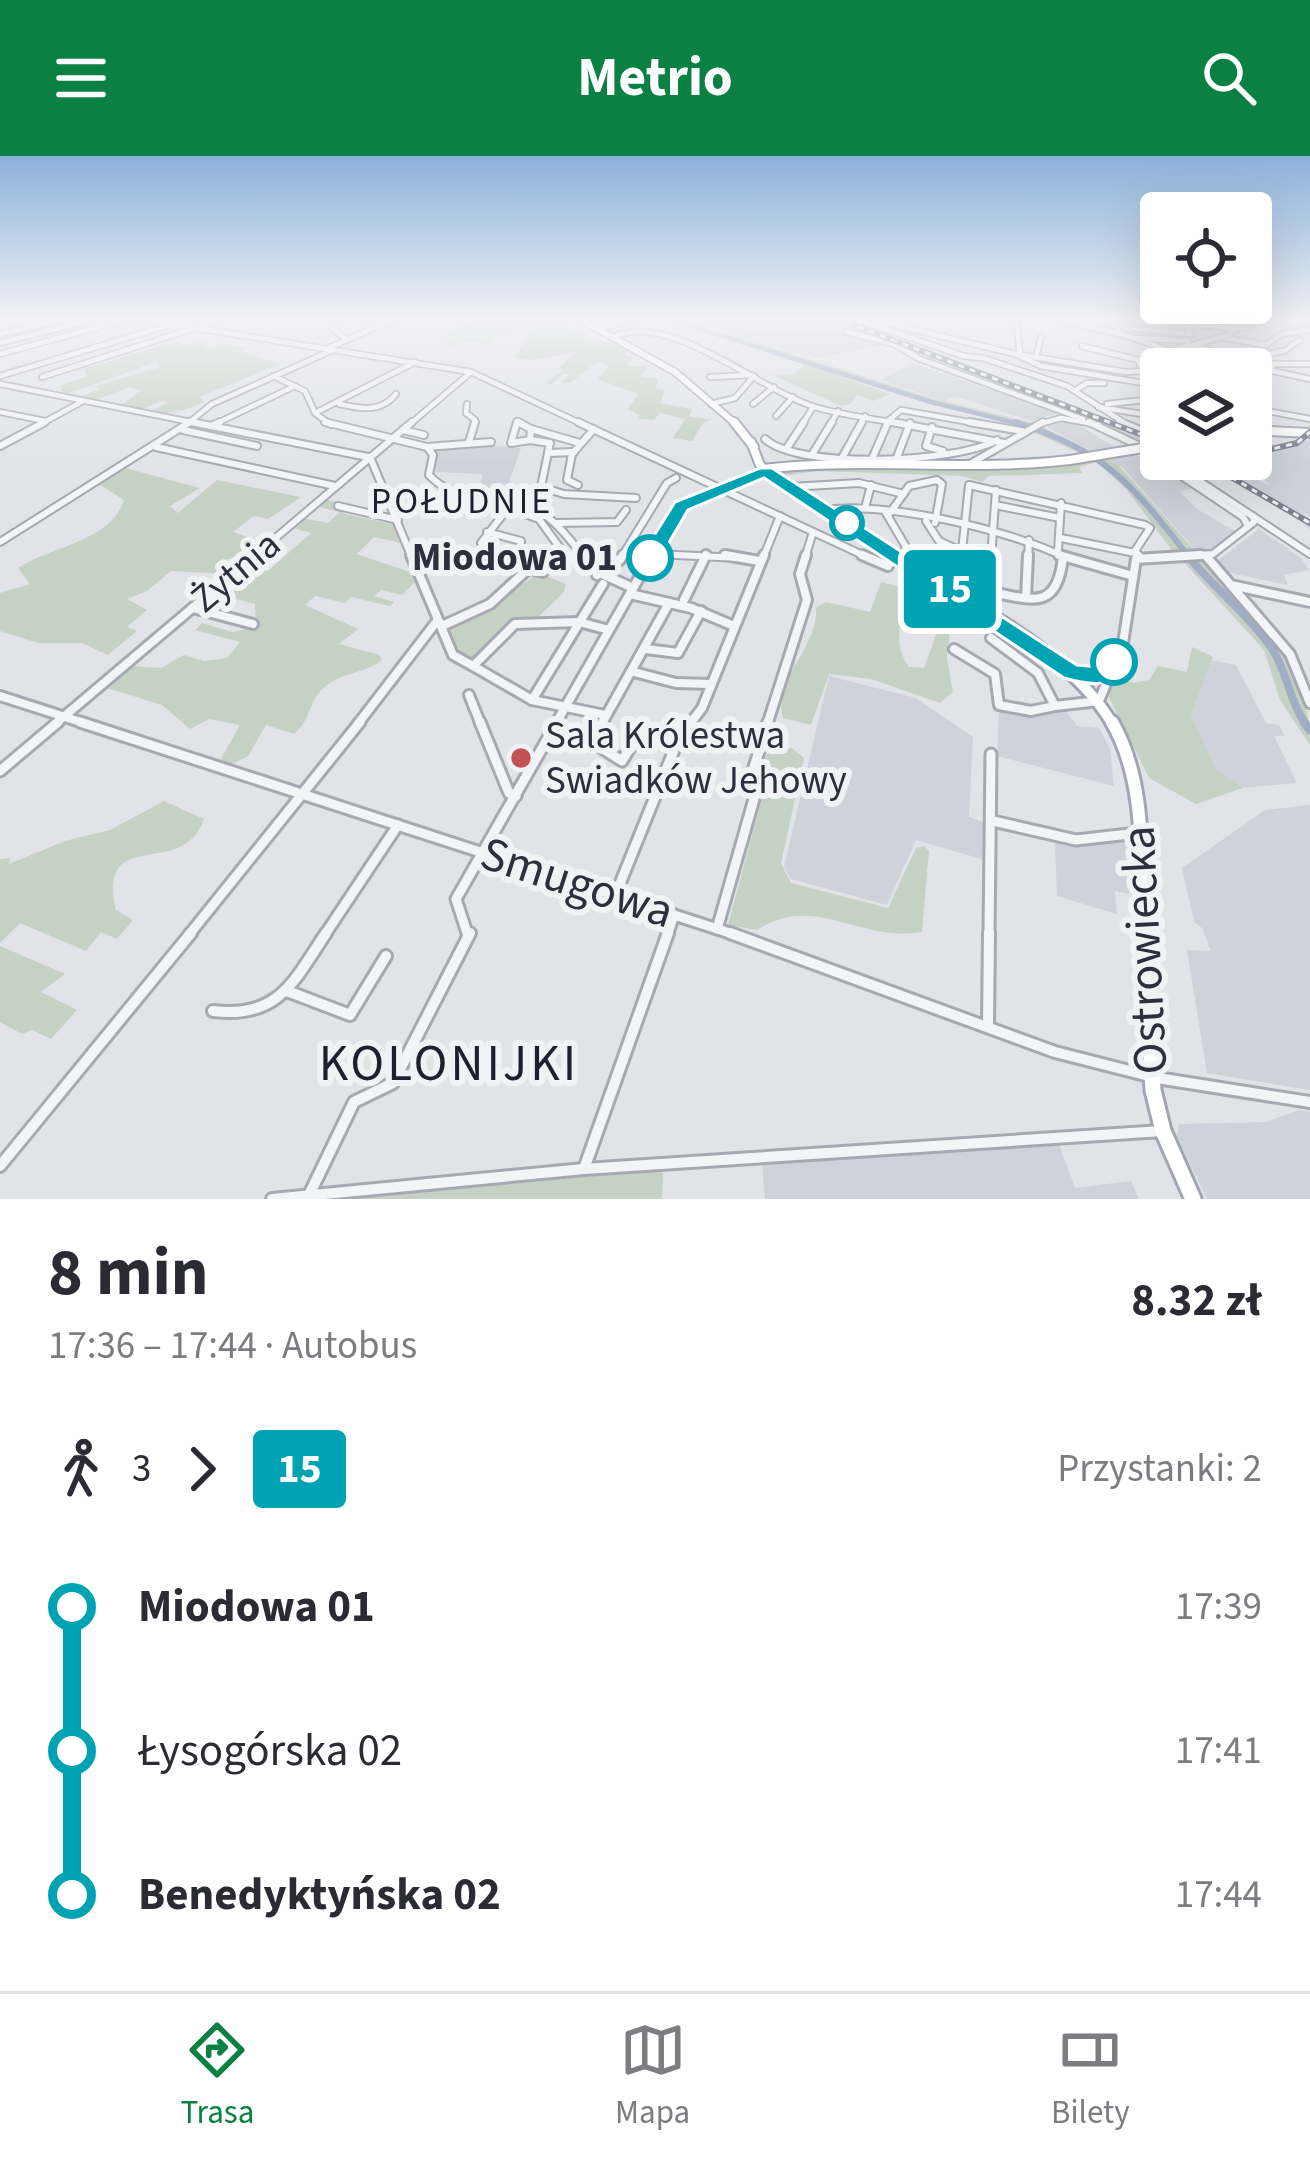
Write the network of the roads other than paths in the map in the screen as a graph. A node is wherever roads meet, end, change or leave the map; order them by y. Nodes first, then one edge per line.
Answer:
1 (1063, 366) edge
2 (51, 367) edge
3 (74, 367) edge
4 (291, 367) edge
5 (406, 367) edge
6 (441, 367) edge
7 (661, 367) edge
8 (734, 367) edge
9 (941, 367) edge
10 (1009, 367) edge
11 (1067, 367) edge
12 (1141, 367) edge
13 (1274, 367) edge
14 (471, 372) junction
15 (271, 376) junction
16 (753, 376) junction
17 (1123, 376) junction
18 (42, 377) dead end
19 (710, 377) dead end
20 (1310, 379) edge
21 (1140, 380) edge
22 (1057, 383) junction
23 (1104, 383) dead end
24 (2, 384) edge
25 (296, 385) junction
26 (774, 387) junction
27 (1075, 391) junction
28 (396, 394) dead end
29 (793, 398) junction
30 (84, 400) junction
31 (1140, 400) edge
32 (336, 404) junction
33 (467, 404) dead end
34 (711, 404) junction
35 (753, 404) dead end
36 (1095, 406) junction
37 (813, 407) junction
38 (838, 411) junction
39 (0, 412) edge
40 (1272, 412) edge
41 (315, 413) junction
42 (1140, 414) edge
43 (776, 416) dead end
44 (865, 416) junction
45 (1087, 419) junction
46 (1310, 419) edge
47 (889, 420) junction
48 (46, 421) junction
49 (191, 422) junction
50 (910, 423) junction
51 (211, 426) junction
52 (932, 427) junction
53 (531, 429) junction
54 (594, 429) junction
55 (181, 430) junction
56 (402, 430) junction
57 (954, 431) junction
58 (1022, 431) junction
59 (1272, 431) edge
60 (1310, 432) edge
61 (423, 434) dead end
62 (1140, 437) edge
63 (392, 438) junction
64 (765, 439) dead end
65 (530, 440) junction
66 (469, 442) junction
67 (491, 442) dead end
68 (751, 442) junction
69 (1000, 442) junction
70 (582, 444) junction
71 (0, 446) edge
72 (154, 446) junction
73 (257, 446) dead end
74 (1140, 446) edge
75 (427, 447) junction
76 (787, 448) junction
77 (574, 452) junction
78 (758, 452) junction
79 (548, 453) junction
80 (814, 453) junction
81 (945, 453) junction
82 (1140, 454) edge
83 (370, 458) junction
84 (842, 458) junction
85 (872, 459) junction
86 (896, 460) junction
87 (790, 464) junction
88 (979, 464) junction
89 (767, 470) junction
90 (676, 478) dead end
91 (1198, 480) edge
92 (578, 484) dead end
93 (871, 485) junction
94 (336, 486) junction
95 (541, 487) junction
96 (724, 489) junction
97 (794, 490) junction
98 (997, 490) junction
99 (904, 494) junction
100 (636, 498) dead end
101 (472, 501) dead end
102 (1061, 503) junction
103 (512, 504) junction
104 (995, 505) junction
105 (338, 506) dead end
106 (865, 508) junction
107 (626, 510) dead end
108 (826, 510) junction
109 (888, 513) junction
110 (780, 516) junction
111 (1060, 518) junction
112 (1250, 519) junction
113 (398, 520) junction
114 (931, 522) junction
115 (552, 526) junction
116 (964, 528) junction
117 (488, 532) junction
118 (813, 532) junction
119 (992, 535) junction
120 (1060, 538) junction
121 (1029, 540) junction
122 (0, 542) edge
123 (962, 551) junction
124 (653, 554) junction
125 (706, 554) junction
126 (1060, 554) junction
127 (1310, 554) edge
128 (900, 555) junction
129 (1137, 555) junction
130 (1202, 555) junction
131 (759, 561) junction
132 (990, 564) junction
133 (526, 568) junction
134 (597, 574) junction
135 (961, 574) dead end
136 (1133, 576) junction
137 (603, 584) dead end
138 (1230, 585) junction
139 (631, 591) junction
140 (988, 591) junction
141 (1026, 599) junction
142 (684, 600) dead end
143 (1310, 602) edge
144 (669, 603) junction
145 (194, 608) junction
146 (979, 608) junction
147 (701, 611) junction
148 (579, 622) junction
149 (440, 624) junction
150 (253, 625) dead end
151 (734, 626) junction
152 (610, 630) junction
153 (991, 638) dead end
154 (646, 649) junction
155 (954, 649) dead end
156 (473, 666) junction
157 (634, 672) junction
158 (1072, 672) junction
159 (1108, 675) junction
160 (711, 684) junction
161 (470, 695) dead end
162 (0, 696) edge
163 (532, 700) junction
164 (1100, 701) junction
165 (1310, 703) edge
166 (567, 705) junction
167 (1055, 706) junction
168 (605, 715) junction
169 (65, 717) junction
170 (633, 743) dead end
171 (991, 754) dead end
172 (16, 758) junction
173 (0, 759) edge
174 (0, 771) edge
175 (302, 794) junction
176 (516, 796) junction
177 (993, 821) junction
178 (398, 825) junction
179 (1138, 832) junction
180 (482, 851) junction
181 (615, 896) junction
182 (674, 915) junction
183 (717, 928) junction
184 (386, 956) dead end
185 (287, 991) junction
186 (213, 1011) dead end
187 (988, 1026) junction
188 (1152, 1077) junction
189 (1310, 1102) edge
190 (1162, 1131) junction
191 (0, 1166) edge
192 (584, 1169) junction
193 (309, 1195) junction
194 (272, 1199) edge
195 (1193, 1199) edge

1 - 22 street
2 - 24 street
3 - 18 street
4 - 15 street
5 - 32 street
6 - 14 street
7 - 34 main road
8 - 16 street
9 - 45 street
10 - 22 street
11 - 17 street
12 - 17 street
13 - 20 street
14 - 54 street
14 - 56 street, Żytnia
15 - 25 street
15 - 49 street
16 - 19 street
16 - 26 street
16 - 34 street
17 - 21 street
22 - 27 street
23 - 27 street
24 - 30 street
25 - 41 street
25 - 51 street
26 - 29 street
26 - 35 street
27 - 36 street
28 - 32 street
29 - 37 street
29 - 43 street
30 - 48 street
30 - 49 street
31 - 36 street
32 - 41 street
33 - 66 street
34 - 68 main road
36 - 42 street
36 - 62 street
37 - 38 street
37 - 76 street
38 - 44 street
38 - 80 street
39 - 48 street
40 - 46 street
41 - 63 street
44 - 47 street
44 - 84 street
45 - 58 street
45 - 74 street
47 - 50 street
47 - 58 street
47 - 85 street
48 - 71 street
49 - 51 street
49 - 55 street
50 - 52 street
50 - 86 street
51 - 83 street
52 - 57 street
52 - 81 street
53 - 65 street
53 - 65 street
53 - 70 street
54 - 70 street
54 - 96 street
55 - 72 street
55 - 73 street
56 - 61 street
56 - 63 street, Żytnia
57 - 69 street
57 - 81 street
58 - 69 street
59 - 60 main road
63 - 75 street
63 - 83 street, Żytnia
64 - 76 street
65 - 79 street
66 - 67 street
66 - 75 street
68 - 78 main road
68 - 89 main road
69 - 81 street
69 - 88 street
70 - 77 street
72 - 94 street
72 - 122 street
75 - 103 street
76 - 80 street
77 - 79 street
77 - 92 street
78 - 87 main road
78 - 89 main road
79 - 95 street
80 - 84 street
81 - 86 street
82 - 88 main road, bridge
83 - 94 street, Żytnia
83 - 113 street
84 - 85 street
85 - 86 street
87 - 88 main road
87 - 89 main road
89 - 96 street
89 - 97 main road, Ostrowiecka
90 - 134 street
91 - 112 street
93 - 97 street
93 - 99 street
93 - 106 street
94 - 145 street, Żytnia
95 - 100 street
95 - 103 street
96 - 110 street
96 - 124 street
97 - 108 main road, Ostrowiecka
98 - 102 street
98 - 104 street
98 - 116 street
99 - 109 street
99 - 114 street
101 - 103 street
102 - 111 street
102 - 129 street
103 - 115 street
103 - 117 street
104 - 111 street
104 - 119 street
105 - 113 street
106 - 108 street
106 - 109 street
107 - 115 street
108 - 128 main road, Ostrowiecka
109 - 114 street
109 - 128 street
110 - 118 street
110 - 131 street
111 - 120 street
112 - 127 street
112 - 130 street
113 - 149 street
114 - 116 street
114 - 123 street
115 - 133 street
115 - 134 street
116 - 119 street
116 - 123 street
117 - 133 street
117 - 133 street
118 - 128 street
118 - 183 street
119 - 121 street
119 - 132 street
120 - 126 street
120 - 129 street
121 - 126 street
121 - 141 street
123 - 132 street
124 - 125 street
124 - 139 street
125 - 131 street
125 - 142 street
126 - 136 street
126 - 141 street
128 - 135 street
128 - 146 main road, Ostrowiecka
129 - 130 street
129 - 136 street
130 - 138 street
131 - 151 street
132 - 140 street
133 - 149 street
134 - 139 street
136 - 159 street
137 - 148 street
138 - 143 street
138 - 165 street
139 - 144 street
139 - 152 street
140 - 141 street
140 - 146 street
144 - 147 street
144 - 154 street
145 - 150 street
145 - 169 street, Żytnia
146 - 158 main road, Ostrowiecka
147 - 151 street
147 - 154 street
148 - 152 street
148 - 156 street
148 - 163 street
149 - 156 street
149 - 175 street
151 - 160 street
152 - 166 street
153 - 167 street
154 - 157 street
155 - 167 street
156 - 163 street
157 - 160 street
157 - 168 street
158 - 159 street
158 - 164 main road, Ostrowiecka
159 - 164 street
160 - 181 street
161 - 176 street
162 - 169 street, Smugowa
163 - 166 street
164 - 167 street
164 - 179 main road, Ostrowiecka
166 - 168 street
166 - 176 street
168 - 170 street
169 - 172 street, Żytnia
169 - 175 street, Smugowa
171 - 177 street
172 - 173 street
172 - 174 street, Żytnia
175 - 178 street, Smugowa
175 - 191 street
176 - 180 street
177 - 179 street
177 - 187 street
178 - 180 street, Smugowa
178 - 185 street
179 - 188 main road, Ostrowiecka
180 - 181 street, Smugowa
180 - 193 street
181 - 182 street, Smugowa
182 - 183 street, Smugowa
182 - 192 street
183 - 187 street, Smugowa
184 - 185 street
185 - 186 street
187 - 188 street, Smugowa
188 - 189 street, Smugowa
188 - 190 main road, Ostrowiecka
190 - 192 street
190 - 195 main road, Ostrowiecka
192 - 193 street
193 - 194 street

